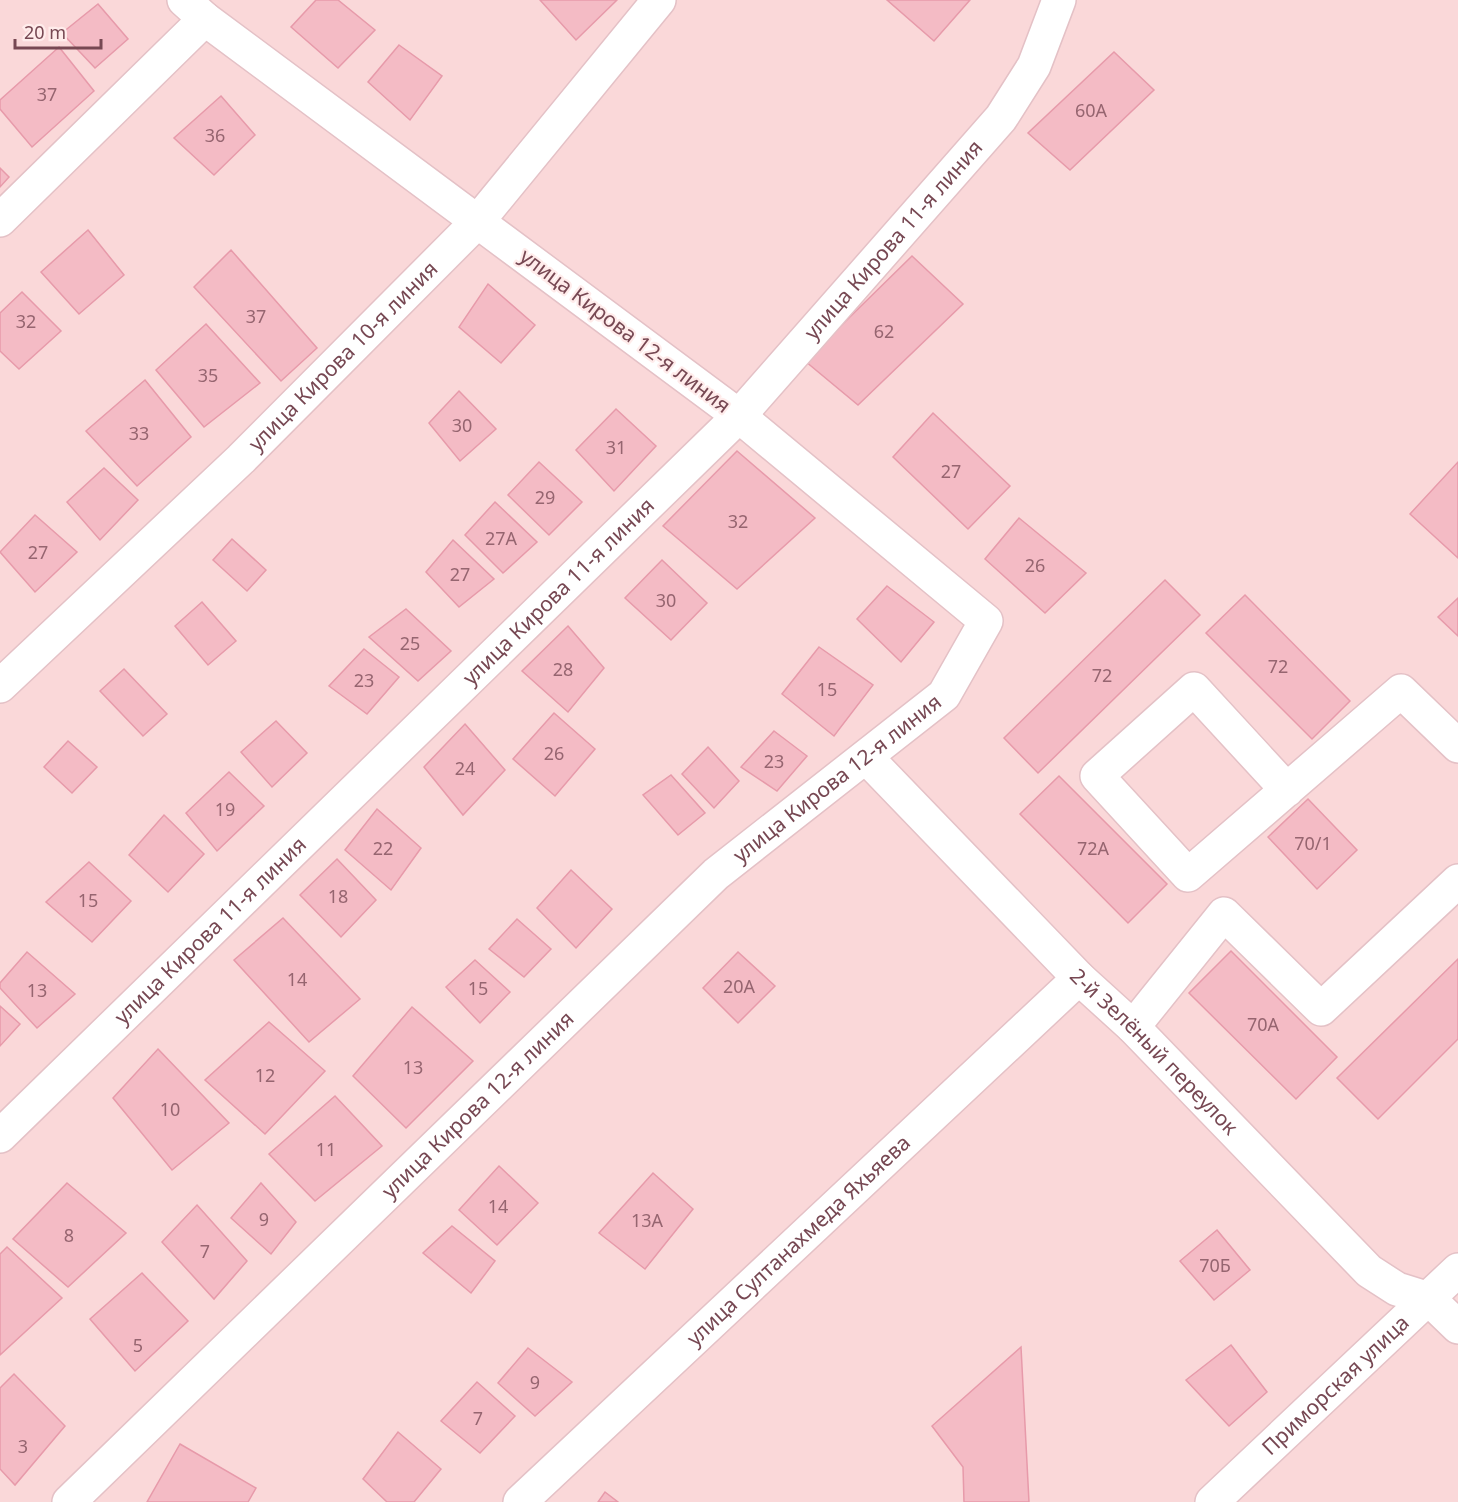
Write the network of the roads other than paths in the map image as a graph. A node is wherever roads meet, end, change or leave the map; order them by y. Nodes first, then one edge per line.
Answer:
1 (659, 0) edge
2 (1059, 0) edge
3 (195, 9) edge
4 (0, 220) edge
5 (478, 221) junction
6 (739, 416) junction
7 (0, 686) edge
8 (1458, 746) edge
9 (866, 757) junction
10 (1287, 790) junction
11 (1188, 875) junction
12 (1458, 881) edge
13 (1224, 914) junction
14 (1079, 978) junction
15 (1133, 1027) junction
16 (0, 1136) edge
17 (1458, 1270) edge
18 (1428, 1299) junction
19 (1458, 1327) edge
20 (69, 1502) edge
21 (520, 1502) edge
22 (1212, 1502) edge

1 - 5 street, улица Кирова 10-я линия
2 - 6 street, улица Кирова 11-я линия
3 - 4 street
3 - 5 street, улица Кирова 12-я линия
5 - 6 street, улица Кирова 12-я линия
5 - 7 street, улица Кирова 10-я линия
6 - 9 street, улица Кирова 12-я линия
6 - 16 street, улица Кирова 11-я линия
8 - 10 street
9 - 14 street, 2-й Зелёный переулок
9 - 20 street, улица Кирова 12-я линия
10 - 11 street
10 - 11 street
11 - 13 street
12 - 13 street
13 - 15 street
14 - 15 street, 2-й Зелёный переулок
14 - 21 street, улица Султанахмеда Яхьяева
15 - 18 street, 2-й Зелёный переулок
17 - 18 street, Приморская улица
18 - 19 street, 2-й Зелёный переулок
18 - 22 street, Приморская улица

